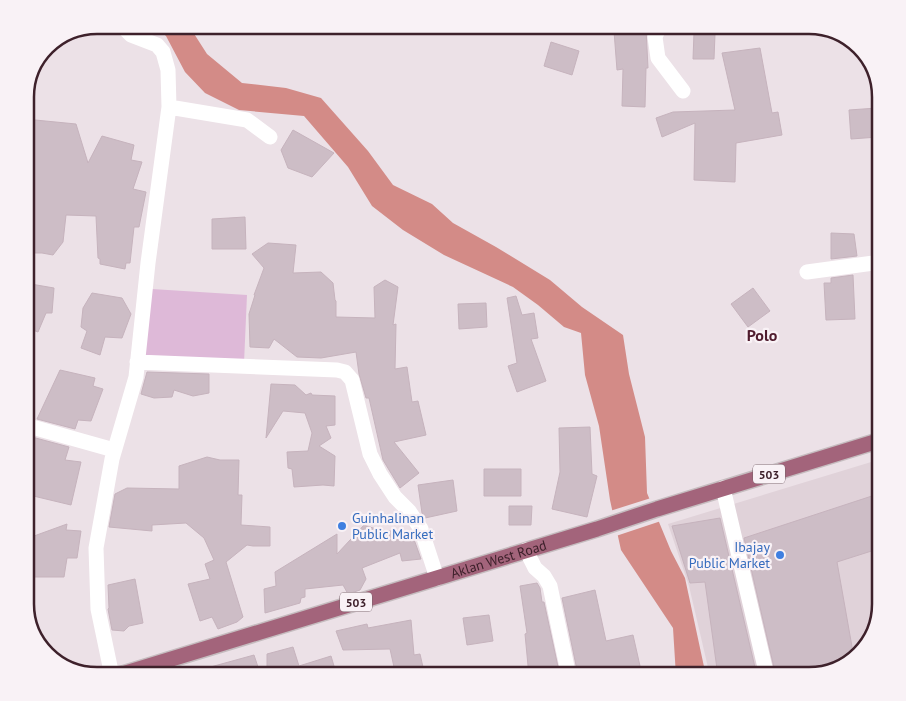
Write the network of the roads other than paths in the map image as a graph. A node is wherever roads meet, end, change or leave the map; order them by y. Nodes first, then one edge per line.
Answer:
1 (130, 34) edge
2 (657, 34) edge
3 (683, 92) dead end
4 (169, 107) junction
5 (270, 137) dead end
6 (872, 263) edge
7 (807, 272) dead end
8 (137, 362) junction
9 (34, 428) edge
10 (872, 443) edge
11 (114, 450) junction
12 (723, 488) junction
13 (526, 550) junction
14 (437, 578) junction
15 (110, 667) edge
16 (145, 667) edge
17 (567, 667) edge
18 (765, 667) edge

1 - 4 street
2 - 3 street
4 - 5 street
4 - 8 street
6 - 7 street
8 - 11 street
8 - 14 street
9 - 11 street
10 - 12 main road, Aklan West Road / 503
11 - 15 street
12 - 13 main road, Aklan West Road / 503
12 - 18 street
13 - 14 main road, Aklan West Road / 503
13 - 17 street
14 - 16 main road, Aklan West Road / 503

